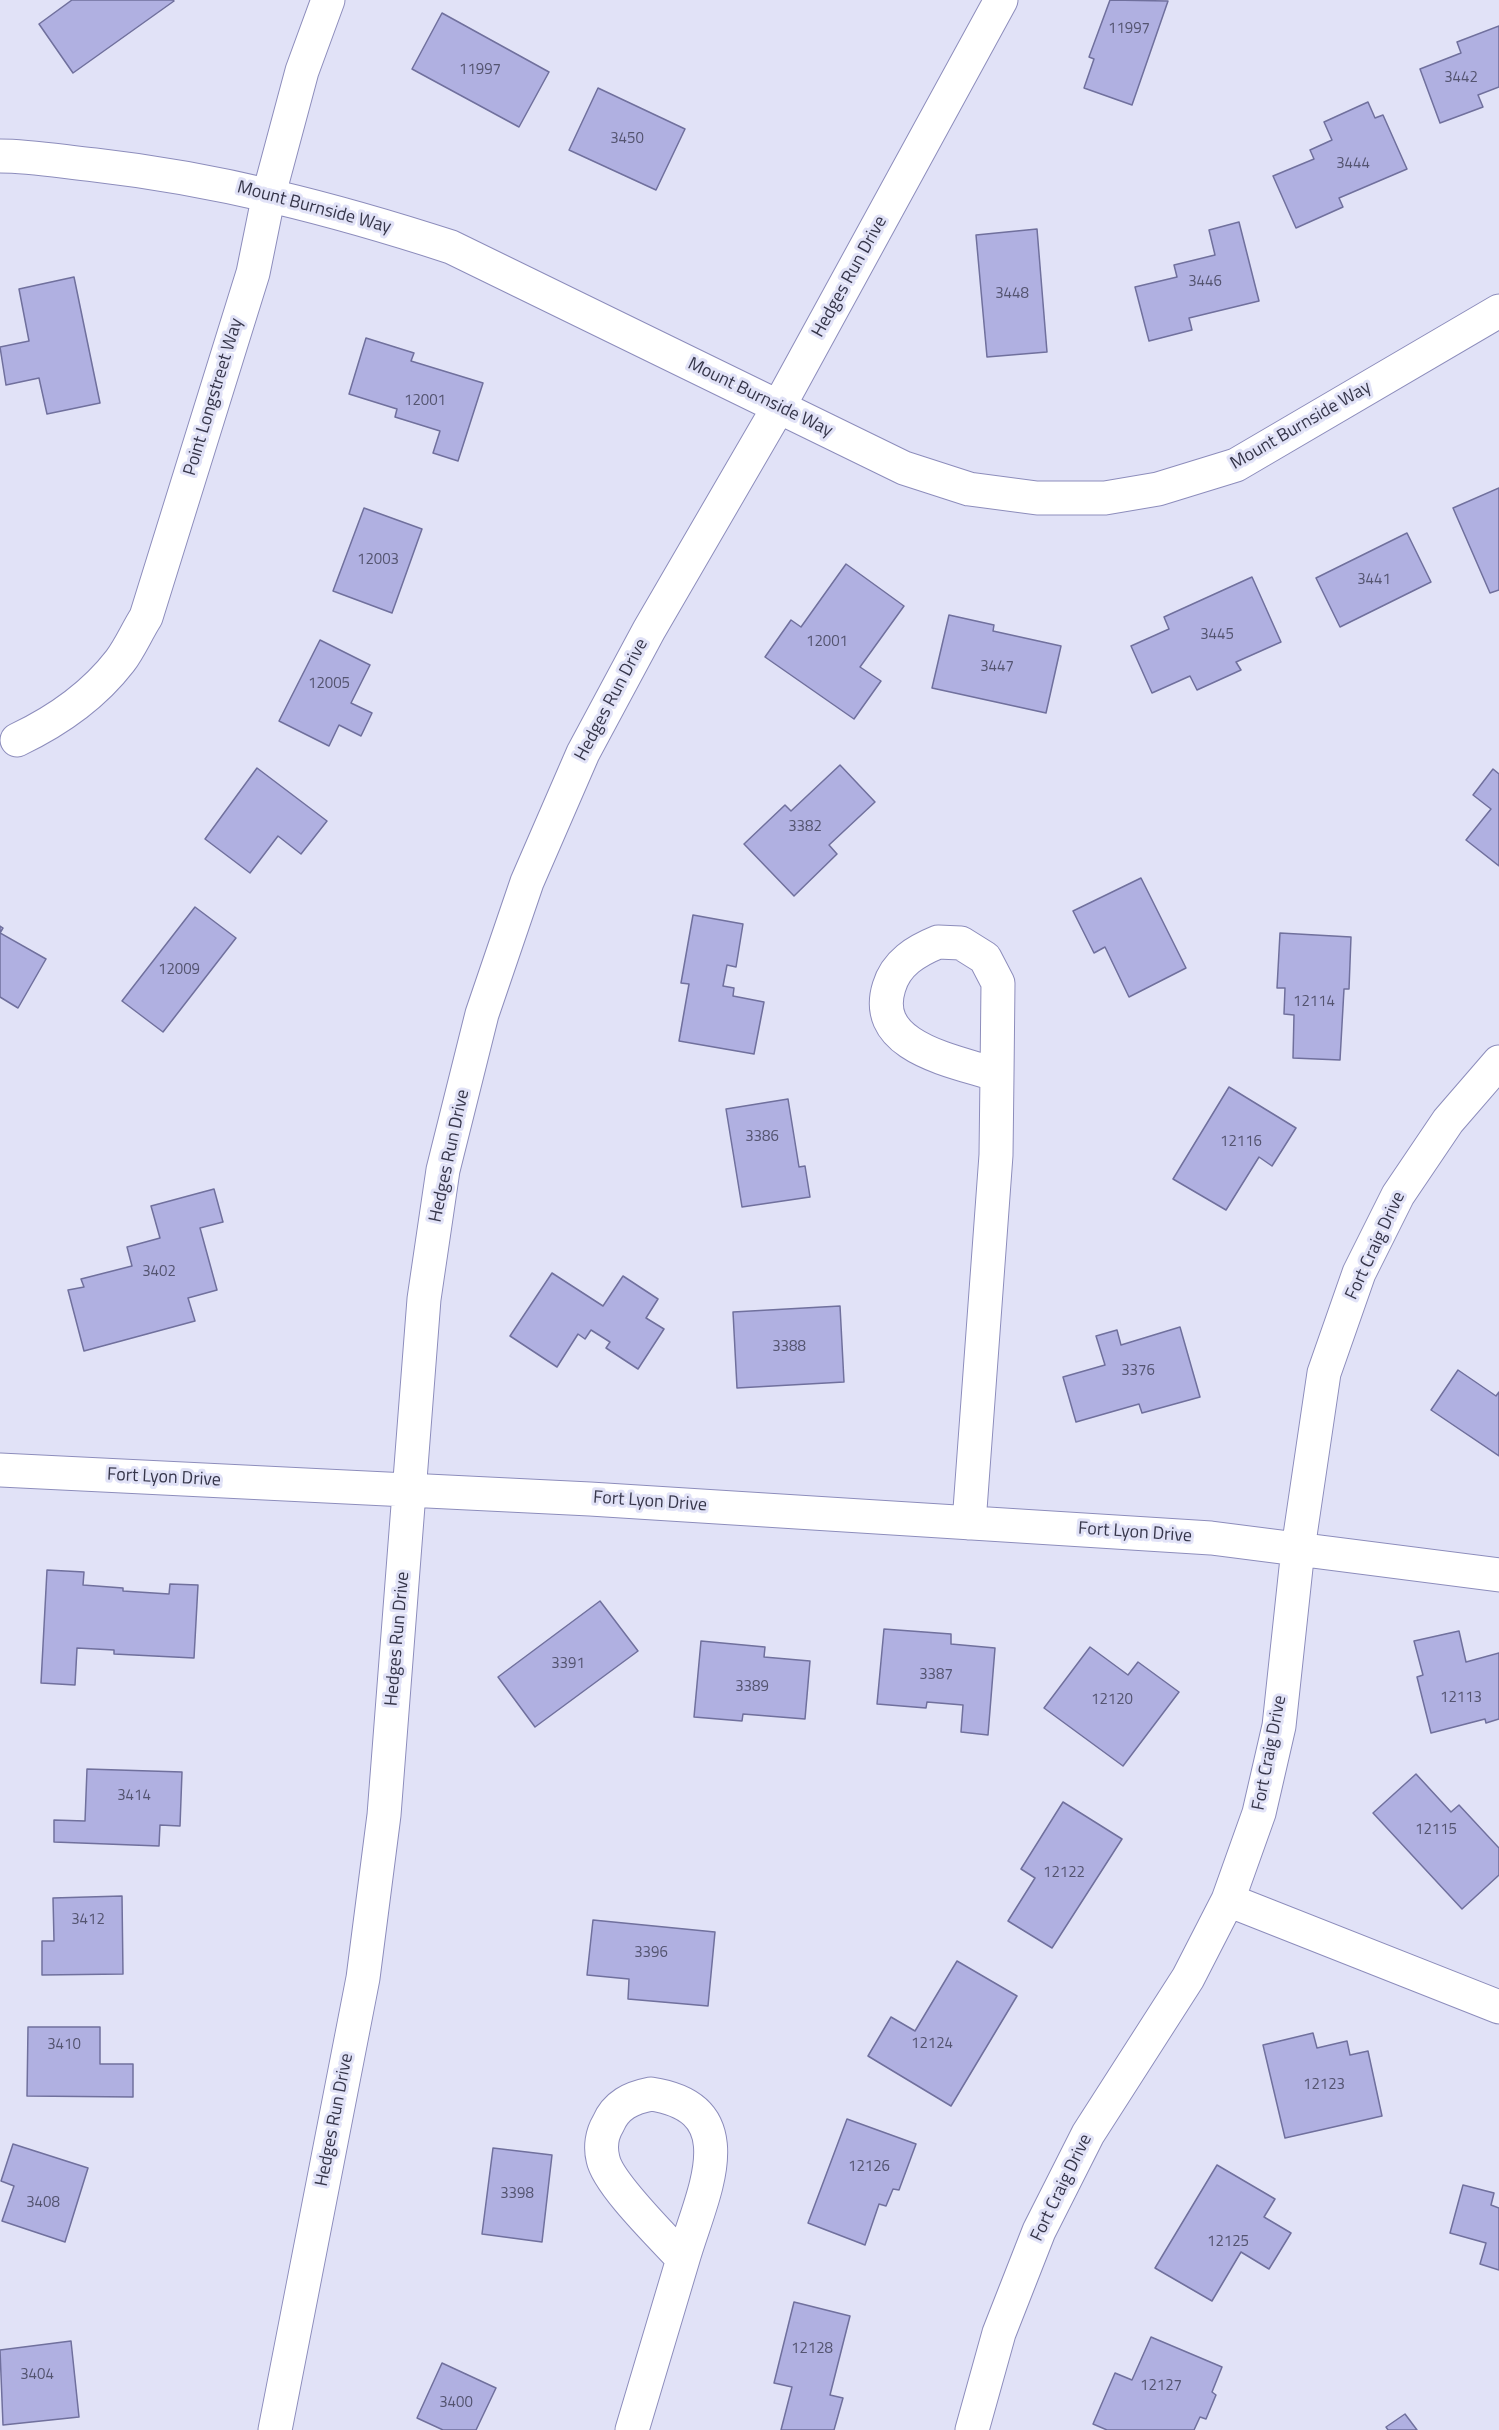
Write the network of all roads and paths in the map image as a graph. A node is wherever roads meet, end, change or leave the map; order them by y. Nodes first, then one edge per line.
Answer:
1 (328, 0) edge
2 (1001, 0) edge
3 (0, 156) edge
4 (269, 194) junction
5 (1499, 311) edge
6 (778, 408) junction
7 (17, 740) dead end
8 (1499, 1062) edge
9 (997, 1075) dead end
10 (0, 1470) edge
11 (410, 1490) junction
12 (969, 1523) junction
13 (1299, 1549) junction
14 (1499, 1575) edge
15 (1228, 1900) junction
16 (1499, 2007) edge
17 (683, 2259) junction
18 (275, 2430) edge
19 (632, 2430) edge
20 (972, 2430) edge

1 - 4 street, Point Longstreet Way
2 - 6 street, Hedges Run Drive
3 - 4 street, Mount Burnside Way
4 - 6 street, Mount Burnside Way
4 - 7 street, Point Longstreet Way
5 - 6 street, Mount Burnside Way
6 - 11 street, Hedges Run Drive
8 - 13 street, Fort Craig Drive
9 - 12 street
10 - 11 street, Fort Lyon Drive
11 - 12 street, Fort Lyon Drive
11 - 18 street, Hedges Run Drive
12 - 13 street, Fort Lyon Drive
13 - 14 street, Fort Lyon Drive
13 - 15 street, Fort Craig Drive
15 - 16 street
15 - 20 street, Fort Craig Drive
17 - 17 street
17 - 19 street

